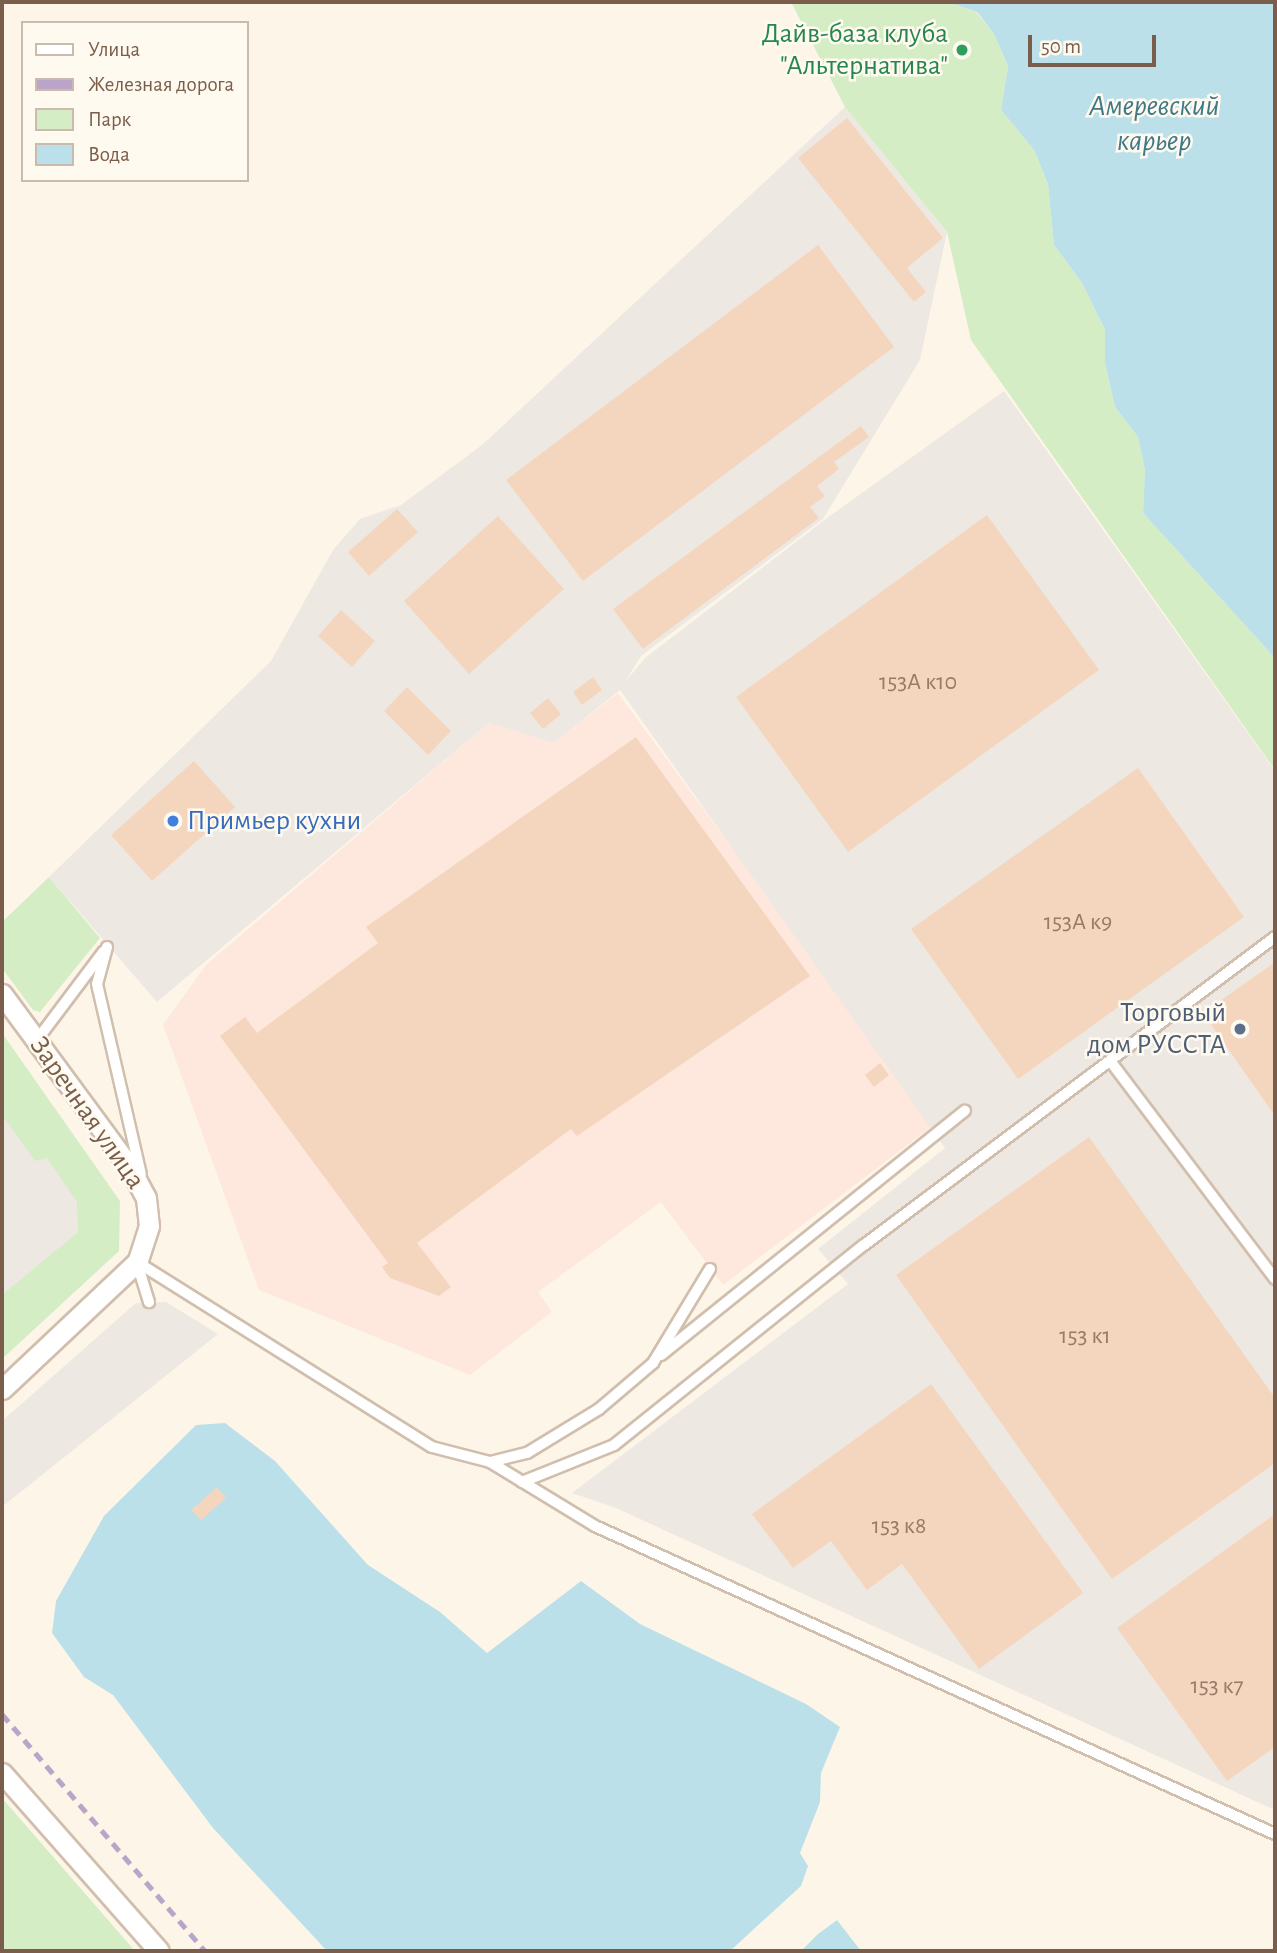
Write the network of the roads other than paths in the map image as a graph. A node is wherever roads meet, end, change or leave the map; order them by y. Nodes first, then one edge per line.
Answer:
1 (1275, 937) edge
2 (2, 994) edge
3 (37, 1040) junction
4 (1111, 1062) junction
5 (965, 1111) dead end
6 (146, 1198) junction
7 (137, 1262) junction
8 (710, 1269) dead end
9 (1275, 1279) edge
10 (149, 1302) dead end
11 (653, 1363) junction
12 (2, 1389) edge
13 (491, 1462) junction
14 (522, 1482) junction
15 (2, 1773) edge
16 (1275, 1834) edge
17 (159, 1951) edge

1 - 4 lane
2 - 3 street, Заречная улица
3 - 6 street, Заречная улица
3 - 6 lane
4 - 9 lane
4 - 14 lane
5 - 11 lane
6 - 7 street, Заречная улица
7 - 10 lane
7 - 12 street, Заречная улица
7 - 13 lane
8 - 11 lane
11 - 13 lane
13 - 14 lane
14 - 16 lane
15 - 17 street

